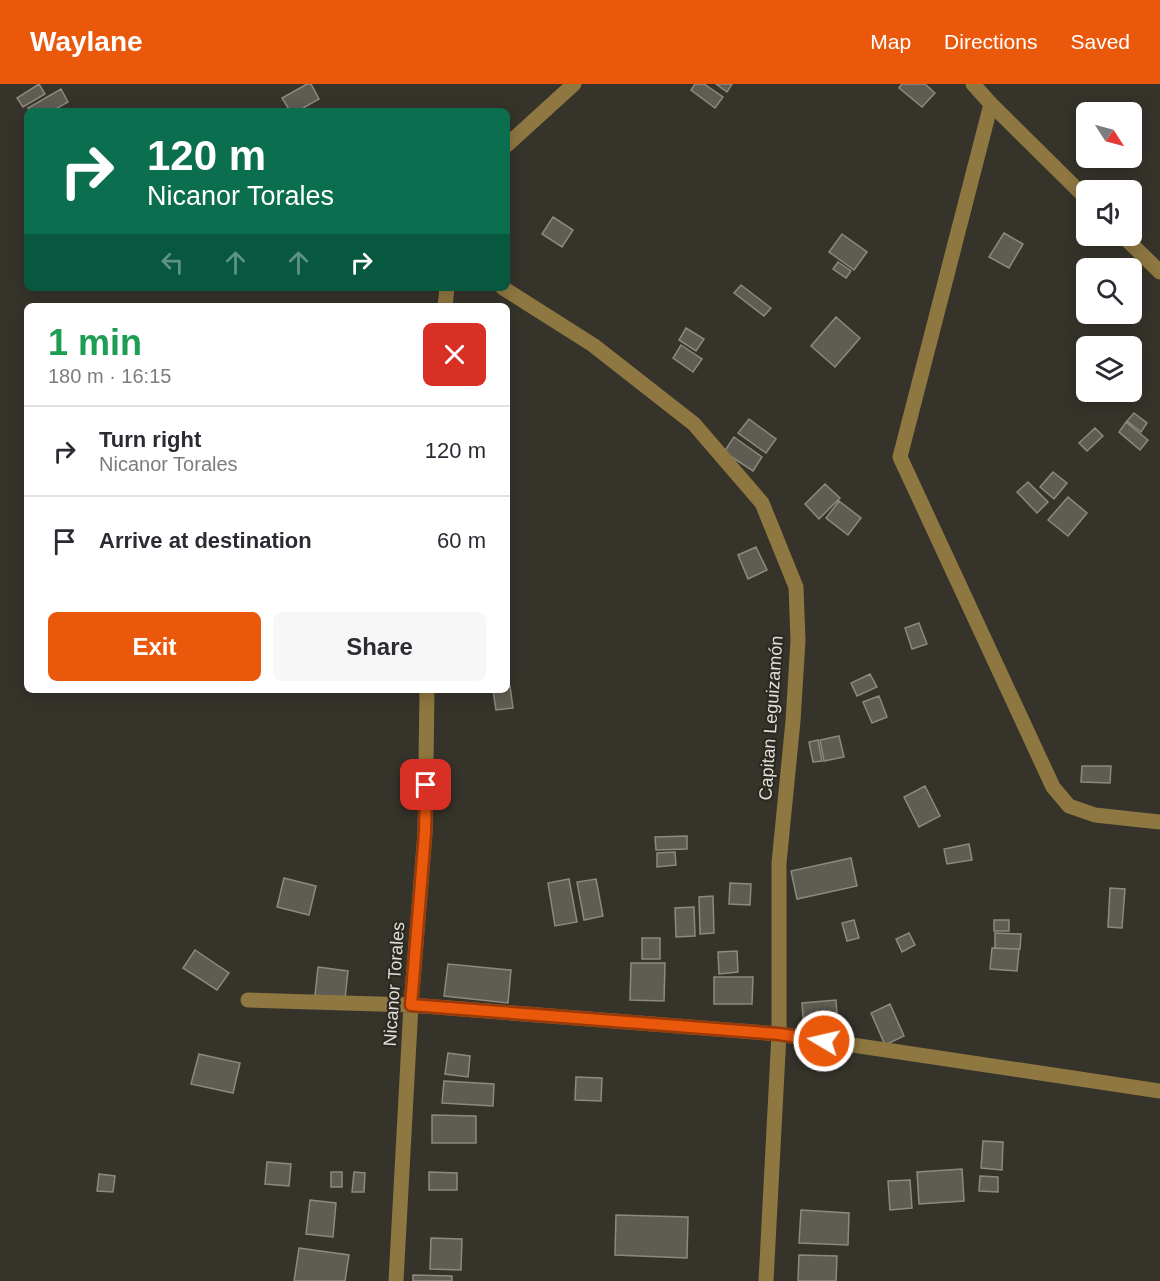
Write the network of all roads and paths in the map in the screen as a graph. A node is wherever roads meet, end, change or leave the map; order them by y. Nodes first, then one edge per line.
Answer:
1 (574, 84) edge
2 (973, 84) edge
3 (991, 104) junction
4 (510, 142) edge
5 (1076, 188) edge
6 (1133, 246) edge
7 (1160, 272) edge
8 (508, 291) edge
9 (427, 693) edge
10 (1160, 822) edge
11 (248, 1000) dead end
12 (411, 1005) junction
13 (779, 1034) junction
14 (1160, 1090) edge
15 (396, 1281) edge
16 (766, 1281) edge

1 - 4 street
2 - 3 street
3 - 5 street
3 - 10 street
6 - 7 street
8 - 13 street, Capitan Leguizamón
9 - 12 street, Nicanor Torales
11 - 12 street
12 - 13 street
12 - 15 street, Nicanor Torales
13 - 14 street
13 - 16 street, Capitan Leguizamón

